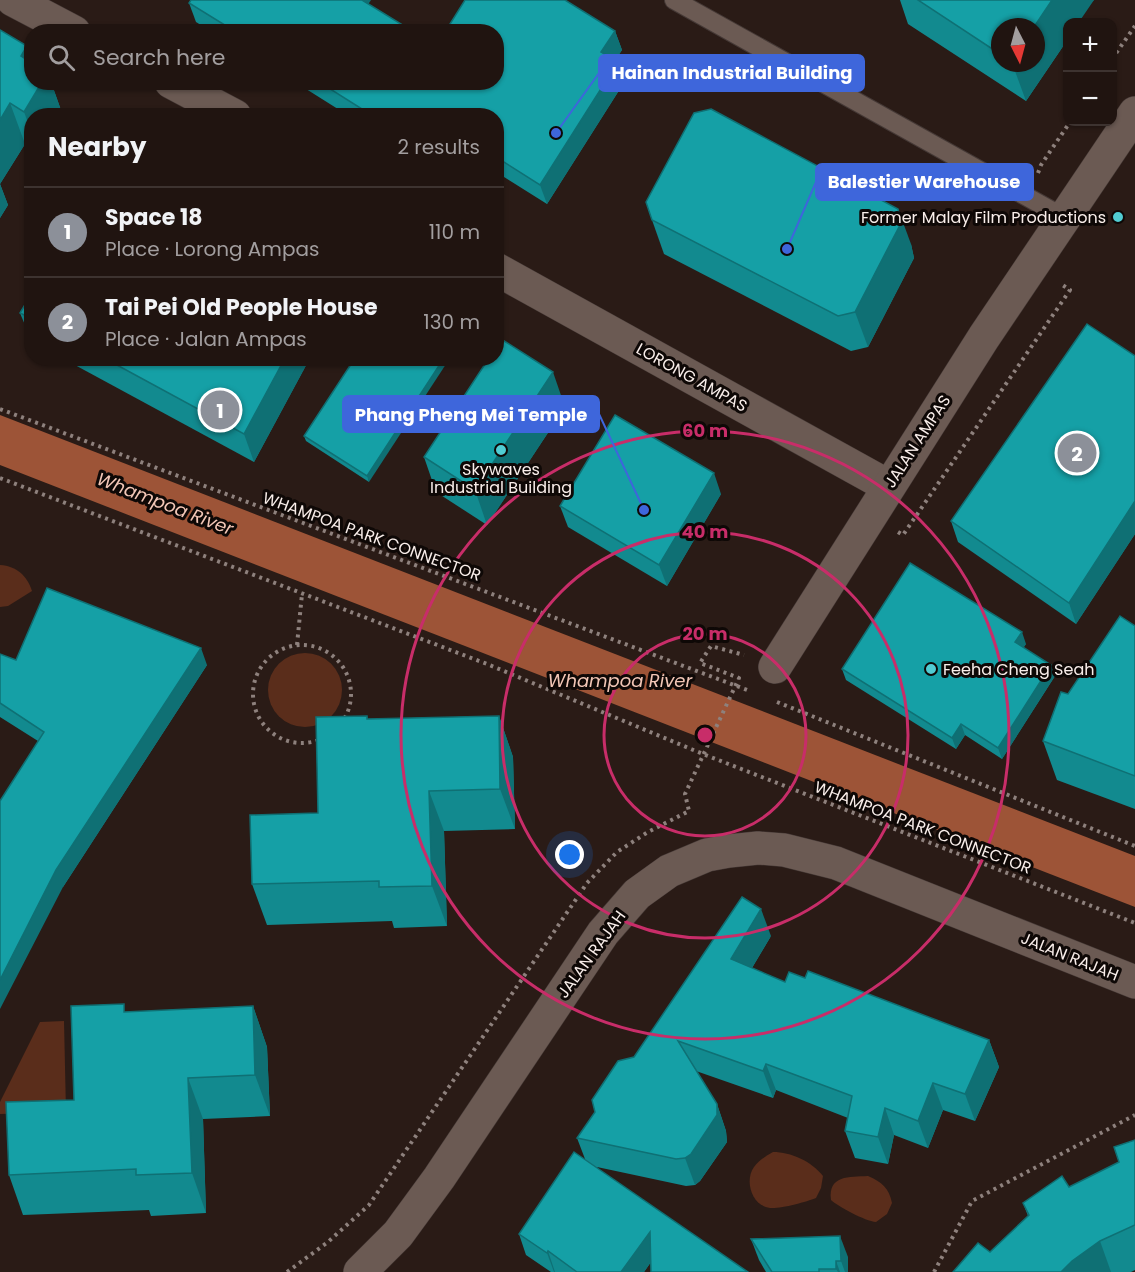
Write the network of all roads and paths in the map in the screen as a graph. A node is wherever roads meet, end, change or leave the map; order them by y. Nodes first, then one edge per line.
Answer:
1 (13, 0) edge
2 (674, 0) edge
3 (59, 24) edge
4 (1135, 26) edge
5 (1117, 53) edge
6 (186, 90) edge
7 (220, 108) edge
8 (1135, 113) edge
9 (1065, 218) junction
10 (504, 273) edge
11 (0, 409) edge
12 (0, 478) edge
13 (888, 486) junction
14 (302, 594) junction
15 (297, 645) junction
16 (775, 667) dead end
17 (735, 685) junction
18 (757, 694) dead end
19 (768, 698) dead end
20 (703, 754) junction
21 (1135, 846) edge
22 (1135, 923) edge
23 (1135, 982) edge
24 (1135, 1114) edge
25 (286, 1272) edge
26 (360, 1272) edge
27 (934, 1272) edge

1 - 3 street
2 - 9 lane
4 - 5 path
6 - 7 street
8 - 9 street, JALAN AMPAS
9 - 13 street, JALAN AMPAS
10 - 13 street, LORONG AMPAS
11 - 17 path, WHAMPOA PARK CONNECTOR
12 - 14 path, WHAMPOA PARK CONNECTOR
13 - 16 street, JALAN AMPAS
14 - 15 path
14 - 20 path, WHAMPOA PARK CONNECTOR
15 - 15 path
17 - 18 path, WHAMPOA PARK CONNECTOR
17 - 20 path
19 - 21 path
20 - 22 path, WHAMPOA PARK CONNECTOR
20 - 25 path
23 - 26 street, JALAN RAJAH
24 - 27 path

